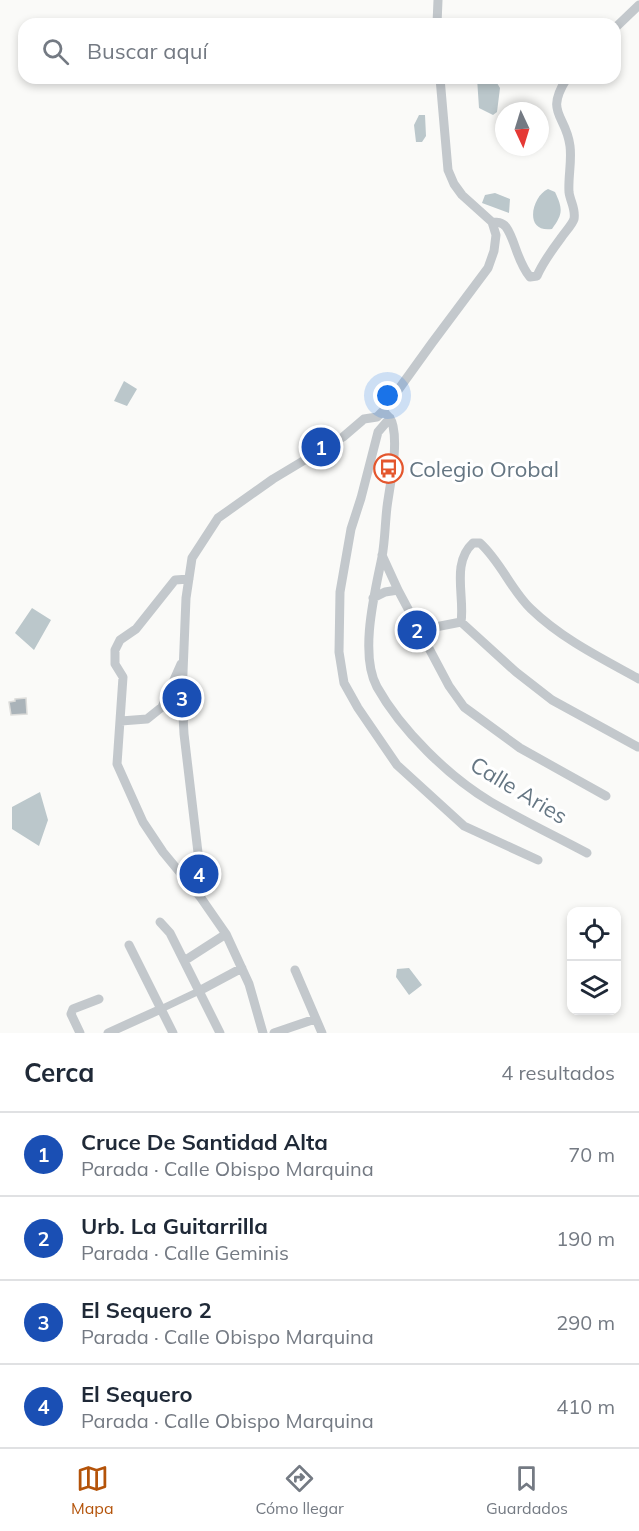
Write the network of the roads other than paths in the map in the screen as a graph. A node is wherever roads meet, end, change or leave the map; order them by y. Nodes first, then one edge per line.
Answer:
1 (438, 0) edge
2 (639, 5) edge
3 (436, 18) edge
4 (621, 22) edge
5 (441, 84) edge
6 (563, 84) edge
7 (492, 222) junction
8 (387, 415) junction
9 (382, 555) junction
10 (189, 579) junction
11 (398, 590) junction
12 (373, 598) junction
13 (461, 622) junction
14 (420, 630) junction
15 (183, 659) junction
16 (639, 679) edge
17 (121, 721) junction
18 (638, 747) edge
19 (606, 796) dead end
20 (587, 853) dead end
21 (538, 860) dead end
22 (201, 898) junction
23 (160, 922) dead end
24 (226, 934) junction
25 (129, 945) dead end
26 (184, 961) junction
27 (242, 968) junction
28 (295, 970) dead end
29 (199, 991) junction
30 (99, 999) dead end
31 (161, 1009) junction
32 (315, 1019) junction
33 (80, 1033) edge
34 (108, 1033) edge
35 (173, 1033) edge
36 (220, 1033) edge
37 (263, 1033) edge
38 (274, 1033) edge
39 (322, 1033) edge

1 - 3 street
2 - 4 street
5 - 7 street
6 - 7 street
7 - 8 street
8 - 9 street, Calle Aries
8 - 10 street
8 - 21 street
9 - 11 street
9 - 12 street, Calle Aries
10 - 15 street
10 - 17 street
11 - 12 street
11 - 14 street
12 - 20 street, Calle Aries
13 - 14 street
13 - 16 street
13 - 18 street
14 - 19 street
15 - 17 street
15 - 22 street
17 - 22 street
22 - 24 street
23 - 26 street
24 - 26 street
24 - 27 street
25 - 31 street
26 - 29 street
27 - 29 street
27 - 37 street
28 - 32 street
29 - 31 street
29 - 36 street
30 - 33 street
31 - 34 street
31 - 35 street
32 - 38 street
32 - 39 street

